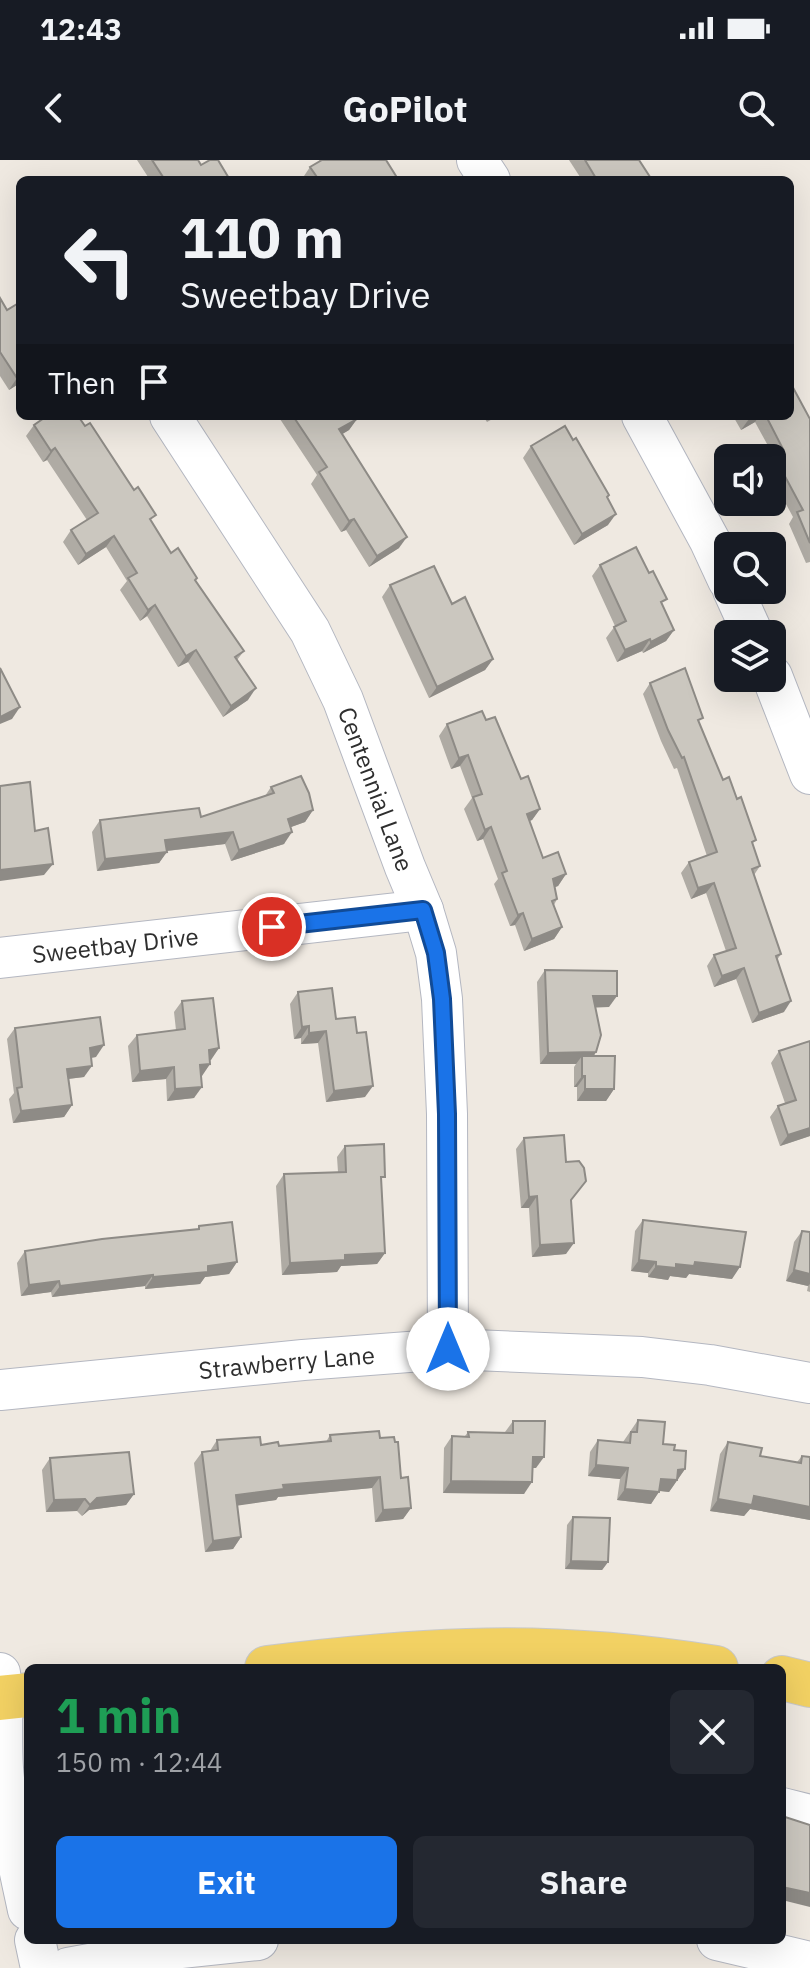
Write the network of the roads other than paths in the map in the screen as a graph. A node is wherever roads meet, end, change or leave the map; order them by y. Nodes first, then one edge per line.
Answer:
1 (173, 420) edge
2 (644, 420) edge
3 (714, 550) edge
4 (778, 692) edge
5 (810, 774) edge
6 (423, 910) junction
7 (0, 958) edge
8 (448, 1349) junction
9 (810, 1383) edge
10 (0, 1390) edge
11 (303, 1664) edge
12 (680, 1664) edge
13 (786, 1679) edge
14 (810, 1685) edge
15 (8, 1691) edge
16 (786, 1809) edge
17 (810, 1815) edge
18 (24, 1892) edge
19 (36, 1944) edge
20 (220, 1944) edge
21 (731, 1944) edge
22 (794, 1962) edge
23 (41, 1968) edge
24 (68, 1968) edge

1 - 6 street, Centennial Lane
2 - 3 street
4 - 5 street
6 - 7 street, Sweetbay Drive
6 - 8 street, Centennial Lane
8 - 9 street, Strawberry Lane
8 - 10 street, Strawberry Lane
11 - 12 main road
13 - 14 main road
15 - 18 street
16 - 17 street
19 - 23 street
20 - 24 street
21 - 22 street

